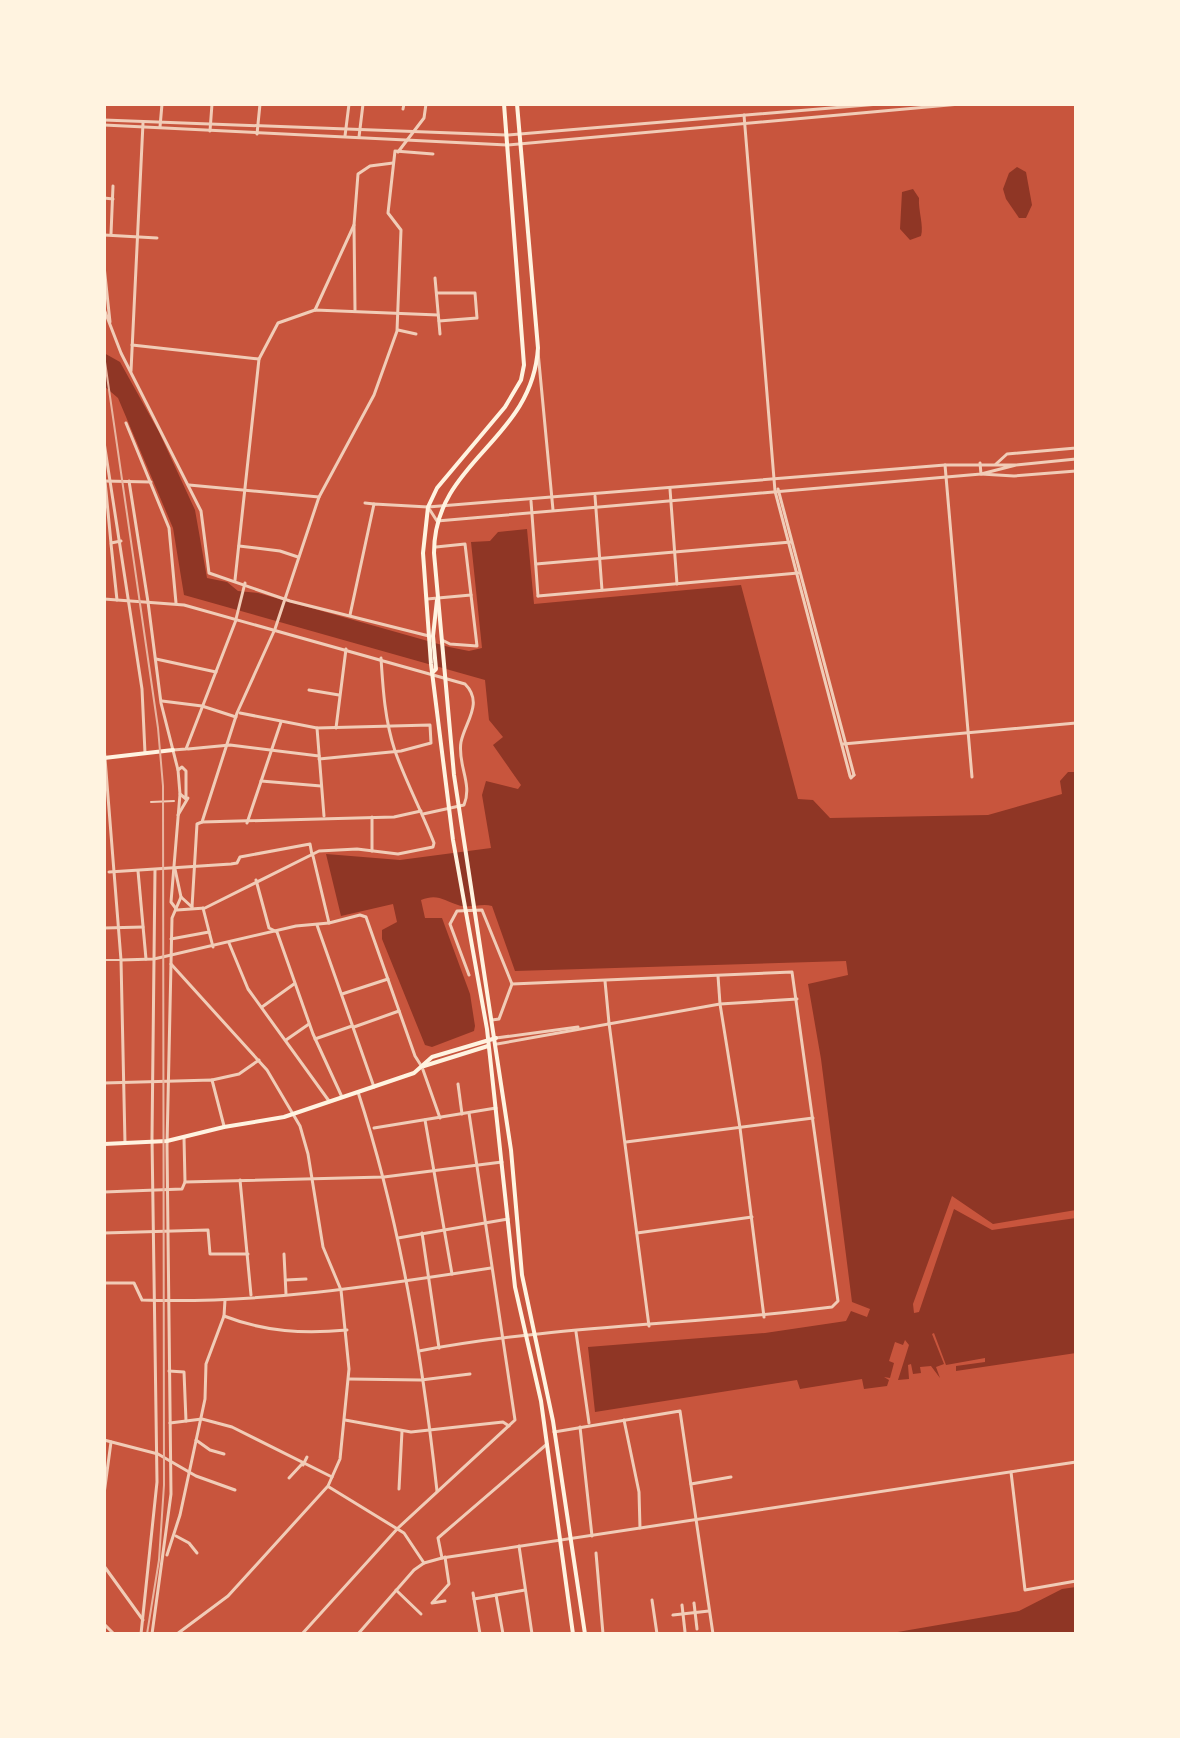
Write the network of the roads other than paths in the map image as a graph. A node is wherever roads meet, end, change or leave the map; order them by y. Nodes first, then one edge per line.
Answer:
1 (162, 104) edge
2 (212, 104) edge
3 (260, 104) edge
4 (349, 104) edge
5 (363, 104) edge
6 (426, 104) edge
7 (504, 104) edge
8 (517, 104) edge
9 (879, 104) edge
10 (960, 104) edge
11 (744, 115) junction
12 (143, 119) junction
13 (160, 120) junction
14 (104, 123) edge
15 (211, 124) junction
16 (142, 125) junction
17 (744, 125) junction
18 (160, 127) junction
19 (258, 127) junction
20 (345, 129) junction
21 (210, 131) junction
22 (360, 131) junction
23 (414, 132) junction
24 (257, 134) junction
25 (506, 135) junction
26 (519, 135) junction
27 (345, 137) junction
28 (359, 137) junction
29 (409, 139) junction
30 (520, 144) junction
31 (507, 145) junction
32 (398, 152) junction
33 (433, 154) dead end
34 (393, 163) junction
35 (113, 186) dead end
36 (104, 198) edge
37 (113, 199) junction
38 (354, 225) junction
39 (104, 235) edge
40 (111, 235) junction
41 (137, 237) junction
42 (157, 238) dead end
43 (104, 266) edge
44 (435, 278) dead end
45 (437, 293) junction
46 (104, 309) edge
47 (315, 310) junction
48 (355, 311) junction
49 (400, 312) junction
50 (438, 315) junction
51 (439, 321) junction
52 (398, 330) junction
53 (111, 333) junction
54 (416, 334) dead end
55 (440, 334) dead end
56 (132, 345) junction
57 (538, 348) junction
58 (259, 359) junction
59 (131, 371) junction
60 (126, 423) dead end
61 (104, 442) edge
62 (1076, 448) edge
63 (1076, 459) edge
64 (980, 463) junction
65 (996, 464) junction
66 (945, 465) junction
67 (1016, 465) junction
68 (1076, 471) edge
69 (981, 474) junction
70 (946, 477) junction
71 (774, 480) junction
72 (104, 481) edge
73 (111, 481) junction
74 (129, 481) junction
75 (151, 482) junction
76 (189, 485) junction
77 (244, 489) junction
78 (670, 489) junction
79 (777, 491) junction
80 (595, 496) junction
81 (319, 497) junction
82 (552, 499) junction
83 (671, 500) junction
84 (531, 501) junction
85 (365, 503) dead end
86 (374, 504) junction
87 (596, 506) junction
88 (428, 507) junction
89 (441, 507) junction
90 (553, 510) junction
91 (531, 512) junction
92 (437, 521) junction
93 (121, 541) junction
94 (790, 542) junction
95 (111, 543) junction
96 (239, 546) junction
97 (434, 547) junction
98 (675, 552) junction
99 (298, 557) junction
100 (600, 558) junction
101 (536, 564) junction
102 (799, 573) junction
103 (235, 580) junction
104 (245, 583) junction
105 (677, 584) junction
106 (602, 590) junction
107 (471, 595) junction
108 (284, 598) junction
109 (438, 598) junction
110 (104, 599) edge
111 (427, 599) junction
112 (117, 600) junction
113 (129, 600) junction
114 (148, 602) junction
115 (176, 603) junction
116 (349, 616) junction
117 (236, 619) junction
118 (276, 626) junction
119 (431, 638) junction
120 (442, 643) junction
121 (346, 649) junction
122 (381, 658) junction
123 (156, 659) junction
124 (433, 669) junction
125 (216, 672) junction
126 (445, 676) junction
127 (309, 690) dead end
128 (339, 695) junction
129 (161, 700) junction
130 (202, 706) junction
131 (238, 715) junction
132 (281, 722) junction
133 (1076, 723) edge
134 (389, 725) junction
135 (317, 728) junction
136 (336, 728) junction
137 (968, 732) junction
138 (845, 744) junction
139 (104, 746) edge
140 (226, 746) junction
141 (186, 749) junction
142 (173, 750) junction
143 (271, 751) junction
144 (395, 751) junction
145 (145, 753) junction
146 (104, 756) edge
147 (319, 758) junction
148 (178, 770) junction
149 (186, 770) junction
150 (972, 777) dead end
151 (105, 778) edge
152 (261, 781) junction
153 (321, 786) junction
154 (180, 794) junction
155 (188, 798) junction
156 (174, 801) dead end
157 (151, 802) dead end
158 (423, 813) junction
159 (324, 816) junction
160 (372, 817) junction
161 (177, 819) junction
162 (202, 822) junction
163 (247, 823) junction
164 (372, 851) junction
165 (312, 855) junction
166 (195, 865) junction
167 (175, 868) junction
168 (155, 870) junction
169 (138, 871) junction
170 (107, 872) edge
171 (115, 872) junction
172 (256, 880) junction
173 (181, 897) junction
174 (192, 907) junction
175 (203, 908) junction
176 (176, 909) junction
177 (329, 923) junction
178 (317, 925) junction
179 (143, 927) junction
180 (104, 928) edge
181 (119, 928) junction
182 (209, 932) junction
183 (277, 932) junction
184 (171, 939) junction
185 (229, 943) junction
186 (213, 947) junction
187 (171, 956) junction
188 (154, 959) junction
189 (104, 960) edge
190 (121, 960) junction
191 (146, 960) junction
192 (171, 964) junction
193 (469, 975) dead end
194 (718, 976) junction
195 (388, 979) junction
196 (605, 981) junction
197 (294, 984) junction
198 (512, 984) junction
199 (341, 995) junction
200 (797, 999) junction
201 (720, 1004) junction
202 (262, 1007) junction
203 (399, 1011) junction
204 (492, 1020) junction
205 (609, 1023) junction
206 (309, 1024) junction
207 (352, 1027) junction
208 (315, 1039) junction
209 (286, 1040) junction
210 (496, 1041) junction
211 (489, 1042) junction
212 (259, 1060) junction
213 (422, 1067) junction
214 (212, 1080) junction
215 (125, 1081) junction
216 (152, 1081) junction
217 (168, 1081) junction
218 (104, 1083) edge
219 (458, 1084) dead end
220 (374, 1087) junction
221 (358, 1092) junction
222 (342, 1097) junction
223 (329, 1101) junction
224 (496, 1108) junction
225 (469, 1113) junction
226 (293, 1114) junction
227 (462, 1114) junction
228 (440, 1118) junction
229 (813, 1118) junction
230 (425, 1120) junction
231 (224, 1127) junction
232 (740, 1128) junction
233 (372, 1129) junction
234 (184, 1138) junction
235 (167, 1141) junction
236 (626, 1142) junction
237 (125, 1143) junction
238 (153, 1143) junction
239 (104, 1144) edge
240 (502, 1162) junction
241 (476, 1166) junction
242 (434, 1171) junction
243 (384, 1177) junction
244 (311, 1179) junction
245 (240, 1180) junction
246 (185, 1182) junction
247 (167, 1190) junction
248 (154, 1191) junction
249 (104, 1192) edge
250 (752, 1217) junction
251 (508, 1219) junction
252 (484, 1222) junction
253 (445, 1229) junction
254 (155, 1231) junction
255 (167, 1231) junction
256 (104, 1233) edge
257 (422, 1233) junction
258 (637, 1233) junction
259 (398, 1238) junction
260 (248, 1254) junction
261 (284, 1254) dead end
262 (491, 1268) junction
263 (452, 1274) junction
264 (428, 1278) junction
265 (306, 1279) dead end
266 (285, 1280) junction
267 (407, 1280) junction
268 (104, 1283) edge
269 (341, 1290) junction
270 (286, 1294) junction
271 (251, 1296) junction
272 (156, 1300) junction
273 (167, 1300) junction
274 (225, 1300) junction
275 (224, 1316) junction
276 (764, 1317) junction
277 (649, 1326) junction
278 (347, 1330) junction
279 (576, 1332) junction
280 (525, 1336) junction
281 (533, 1336) junction
282 (500, 1339) junction
283 (439, 1348) junction
284 (419, 1351) junction
285 (169, 1371) junction
286 (470, 1374) dead end
287 (349, 1379) junction
288 (421, 1380) junction
289 (345, 1420) junction
290 (624, 1420) junction
291 (186, 1421) junction
292 (199, 1421) junction
293 (170, 1423) junction
294 (589, 1425) junction
295 (509, 1426) junction
296 (580, 1427) junction
297 (402, 1431) junction
298 (430, 1432) junction
299 (554, 1432) junction
300 (104, 1440) edge
301 (196, 1440) junction
302 (111, 1442) junction
303 (547, 1444) junction
304 (158, 1454) junction
305 (224, 1454) dead end
306 (307, 1457) dead end
307 (170, 1460) junction
308 (1076, 1462) edge
309 (302, 1464) junction
310 (190, 1472) junction
311 (1011, 1472) junction
312 (332, 1477) junction
313 (731, 1477) dead end
314 (289, 1478) dead end
315 (690, 1484) junction
316 (328, 1486) junction
317 (399, 1489) dead end
318 (235, 1490) dead end
319 (437, 1491) junction
320 (104, 1494) edge
321 (695, 1520) junction
322 (169, 1527) junction
323 (177, 1528) junction
324 (398, 1528) junction
325 (640, 1528) junction
326 (175, 1536) junction
327 (592, 1536) junction
328 (572, 1540) junction
329 (561, 1541) junction
330 (519, 1546) junction
331 (197, 1553) dead end
332 (596, 1553) dead end
333 (165, 1558) junction
334 (443, 1558) junction
335 (424, 1563) junction
336 (104, 1566) edge
337 (1076, 1581) edge
338 (396, 1590) junction
339 (525, 1590) junction
340 (473, 1593) dead end
341 (496, 1595) junction
342 (474, 1599) junction
343 (652, 1600) dead end
344 (445, 1601) dead end
345 (694, 1603) dead end
346 (682, 1605) dead end
347 (709, 1611) junction
348 (695, 1613) junction
349 (421, 1614) dead end
350 (683, 1614) junction
351 (673, 1615) dead end
352 (143, 1620) junction
353 (104, 1624) edge
354 (697, 1629) dead end
355 (685, 1632) dead end
356 (114, 1634) edge
357 (141, 1634) edge
358 (152, 1634) edge
359 (177, 1634) edge
360 (302, 1634) edge
361 (358, 1634) edge
362 (480, 1634) edge
363 (503, 1634) edge
364 (532, 1634) edge
365 (573, 1634) edge
366 (585, 1634) edge
367 (603, 1634) edge
368 (657, 1634) edge
369 (713, 1634) edge

1 - 13 street
2 - 15 street
3 - 19 street
4 - 20 street
5 - 22 street
6 - 23 street
7 - 25 main road
8 - 26 main road
9 - 11 street
10 - 17 street
11 - 17 street
11 - 26 street
12 - 13 street
12 - 14 street
12 - 16 street
13 - 15 street
13 - 18 street
14 - 16 street
15 - 19 street
15 - 21 street
16 - 18 street
16 - 41 street
17 - 30 street
17 - 71 street
18 - 21 street
19 - 20 street
19 - 24 street
20 - 22 street
20 - 27 street
21 - 24 street
22 - 23 street
22 - 28 street
23 - 25 street
23 - 29 street
24 - 27 street
25 - 26 street
25 - 31 main road
26 - 30 main road
27 - 28 street
28 - 29 street
29 - 31 street
29 - 32 street
30 - 31 street
30 - 57 main road
31 - 88 main road
32 - 33 street
32 - 34 street
34 - 38 street
34 - 49 street
35 - 37 street
36 - 37 street
37 - 40 street
38 - 47 street
38 - 48 street
39 - 40 street
40 - 41 street
41 - 42 street
41 - 56 street
43 - 53 street
44 - 45 street
45 - 50 street
45 - 51 street
46 - 53 street
47 - 48 street
47 - 58 street
48 - 49 street
49 - 50 street
49 - 52 street
50 - 51 street
51 - 55 street
52 - 54 street
52 - 81 street
53 - 59 street
56 - 58 street
56 - 59 street
57 - 82 street
57 - 89 main road
58 - 77 street
59 - 76 street
60 - 75 street
61 - 73 street
62 - 65 street
63 - 67 street
64 - 65 street
64 - 66 street
64 - 69 street
65 - 67 street
66 - 70 street
66 - 71 street
67 - 69 street
68 - 69 street
69 - 70 street
70 - 79 street
70 - 137 street
71 - 78 street
71 - 79 street
72 - 73 street
72 - 95 street
73 - 74 street
73 - 93 street
74 - 75 street
74 - 114 street
75 - 115 street
76 - 77 street
76 - 103 street
77 - 81 street
77 - 96 street
78 - 80 street
78 - 83 street
79 - 83 street
79 - 94 street
80 - 82 street
80 - 87 street
81 - 99 street
82 - 84 street
82 - 90 street
83 - 87 street
83 - 98 street
84 - 89 street
84 - 91 street
85 - 86 street
86 - 88 street
86 - 116 street
87 - 90 street
87 - 100 street
88 - 89 street
88 - 92 street
88 - 111 main road
89 - 92 main road
90 - 91 street
91 - 92 street
91 - 101 street
92 - 97 main road
93 - 95 street
93 - 113 street
94 - 98 street
94 - 102 street
95 - 112 street
96 - 99 street
96 - 103 street
97 - 107 street
97 - 109 main road
98 - 100 street
98 - 105 street
99 - 108 street
100 - 101 street
100 - 106 street
101 - 106 street
102 - 105 street
102 - 138 street
103 - 104 street
104 - 108 street
104 - 117 street
105 - 106 street
107 - 109 street
107 - 120 street
108 - 116 street
108 - 118 street
109 - 111 street
109 - 119 main road
109 - 120 main road
110 - 112 street
111 - 119 main road
112 - 113 street
113 - 114 street
113 - 145 street
114 - 115 street
114 - 123 street
115 - 117 street
116 - 119 street
117 - 118 street
117 - 125 street
118 - 121 street
118 - 131 street
119 - 124 main road
120 - 126 main road
121 - 122 street
121 - 128 street
122 - 124 street
122 - 134 street
123 - 125 street
123 - 129 street
124 - 126 street
124 - 211 main road
125 - 130 street
126 - 158 street
126 - 204 main road
127 - 128 street
128 - 136 street
129 - 130 street
129 - 142 street
130 - 131 street
130 - 141 street
131 - 132 street
131 - 140 street
132 - 135 street
132 - 143 street
133 - 137 street
134 - 136 street
134 - 144 street
134 - 144 street
135 - 136 street
135 - 147 street
137 - 138 street
137 - 150 street
138 - 138 street
139 - 146 street
140 - 141 street
140 - 143 street
140 - 162 street
141 - 142 street
142 - 145 main road
142 - 148 street
142 - 149 street
143 - 147 street
143 - 152 street
144 - 147 street
144 - 158 street
145 - 146 main road
146 - 151 street
147 - 153 street
148 - 149 street
148 - 154 street
149 - 155 street
151 - 171 street
152 - 153 street
152 - 163 street
153 - 159 street
154 - 155 street
154 - 161 street
155 - 161 street
156 - 157 street
158 - 160 street
158 - 164 street
159 - 160 street
159 - 163 street
160 - 164 street
161 - 167 street
162 - 163 street
162 - 166 street
164 - 165 street
165 - 166 street
165 - 172 street
165 - 177 street
166 - 167 street
166 - 174 street
167 - 168 street
167 - 173 street
167 - 176 street
168 - 169 street
168 - 188 street
169 - 171 street
169 - 179 street
170 - 171 street
171 - 181 street
172 - 175 street
172 - 183 street
173 - 174 street
173 - 176 street
174 - 175 street
174 - 176 street
175 - 182 street
176 - 184 street
177 - 178 street
177 - 195 street
178 - 183 street
178 - 199 street
179 - 181 street
179 - 191 street
180 - 181 street
181 - 190 street
182 - 184 street
182 - 186 street
183 - 185 street
183 - 197 street
184 - 187 street
185 - 186 street
185 - 202 street
186 - 187 street
187 - 188 street
187 - 192 street
188 - 191 street
188 - 216 street
189 - 190 street
190 - 191 street
190 - 215 street
192 - 212 street
192 - 217 street
193 - 198 street
194 - 196 street
194 - 200 street
194 - 201 street
195 - 199 street
195 - 203 street
196 - 198 street
196 - 205 street
197 - 202 street
197 - 206 street
198 - 204 street
199 - 207 street
200 - 201 street
200 - 229 street
201 - 205 street
201 - 232 street
202 - 209 street
203 - 207 street
203 - 213 street
204 - 210 main road
205 - 210 street
205 - 236 street
206 - 208 street
206 - 209 street
207 - 208 street
207 - 220 street
208 - 222 street
209 - 223 street
210 - 211 main road
210 - 281 main road
211 - 213 main road
211 - 224 main road
212 - 214 street
212 - 226 street
213 - 220 main road
213 - 228 street
214 - 217 street
214 - 231 street
215 - 216 street
215 - 218 street
215 - 237 street
216 - 217 street
216 - 238 street
217 - 235 street
219 - 227 street
220 - 221 main road
221 - 222 main road
221 - 233 street
222 - 223 main road
223 - 226 main road
224 - 225 street
224 - 240 main road
225 - 227 street
225 - 241 street
226 - 231 main road
226 - 244 street
227 - 228 street
228 - 230 street
229 - 232 street
229 - 276 street
230 - 233 street
230 - 242 street
231 - 234 main road
232 - 236 street
232 - 250 street
233 - 243 street
234 - 235 main road
234 - 246 street
235 - 238 main road
235 - 247 street
236 - 258 street
237 - 238 main road
237 - 239 main road
238 - 248 street
240 - 241 street
240 - 251 main road
241 - 242 street
241 - 252 street
242 - 243 street
242 - 253 street
243 - 244 street
243 - 259 street
244 - 245 street
244 - 269 street
245 - 246 street
245 - 260 street
246 - 247 street
247 - 248 street
247 - 255 street
248 - 249 street
248 - 254 street
250 - 258 street
250 - 276 street
251 - 252 street
251 - 280 main road
252 - 253 street
252 - 262 street
253 - 257 street
253 - 263 street
254 - 255 street
254 - 256 street
254 - 272 street
255 - 260 street
255 - 273 street
257 - 259 street
257 - 264 street
258 - 277 street
259 - 267 street
260 - 271 street
261 - 266 street
262 - 263 street
262 - 282 street
263 - 264 street
264 - 267 street
264 - 283 street
265 - 266 street
266 - 270 street
267 - 269 street
267 - 284 street
268 - 272 street
269 - 270 street
269 - 278 street
270 - 271 street
271 - 274 street
272 - 273 street
272 - 304 street
273 - 274 street
273 - 285 street
274 - 275 street
275 - 278 street
275 - 292 street
276 - 277 street
277 - 279 street
278 - 287 street
279 - 281 street
279 - 294 street
280 - 281 street
280 - 282 street
280 - 303 main road
281 - 299 main road
282 - 283 street
282 - 295 street
283 - 284 street
284 - 288 street
285 - 291 street
285 - 293 street
286 - 288 street
287 - 288 street
287 - 289 street
288 - 298 street
289 - 297 street
289 - 312 street
290 - 294 street
290 - 315 street
290 - 325 street
291 - 292 street
291 - 293 street
292 - 301 street
292 - 309 street
293 - 307 street
294 - 296 street
295 - 298 street
295 - 319 street
296 - 299 street
296 - 327 street
297 - 298 street
297 - 317 street
298 - 319 street
299 - 328 main road
300 - 302 street
301 - 305 street
301 - 310 street
302 - 304 street
302 - 320 street
303 - 329 main road
303 - 334 street
304 - 307 street
304 - 352 street
306 - 309 street
307 - 310 street
307 - 322 street
308 - 311 street
309 - 312 street
309 - 314 street
310 - 318 street
310 - 323 street
311 - 321 street
311 - 337 street
312 - 316 street
313 - 315 street
315 - 321 street
316 - 324 street
316 - 359 street
319 - 324 street
321 - 325 street
321 - 347 street
322 - 323 street
322 - 333 street
323 - 326 street
324 - 335 street
324 - 360 street
325 - 327 street
326 - 331 street
326 - 333 street
327 - 328 street
328 - 329 street
328 - 366 main road
329 - 330 street
329 - 365 main road
330 - 334 street
330 - 339 street
332 - 367 street
333 - 358 street
334 - 335 street
334 - 344 street
335 - 338 street
336 - 352 street
338 - 349 street
338 - 361 street
339 - 341 street
339 - 364 street
340 - 342 street
341 - 342 street
341 - 363 street
342 - 362 street
343 - 368 street
345 - 348 street
346 - 350 street
347 - 348 street
347 - 369 street
348 - 350 street
348 - 354 street
350 - 351 street
350 - 355 street
352 - 357 street
353 - 356 street

